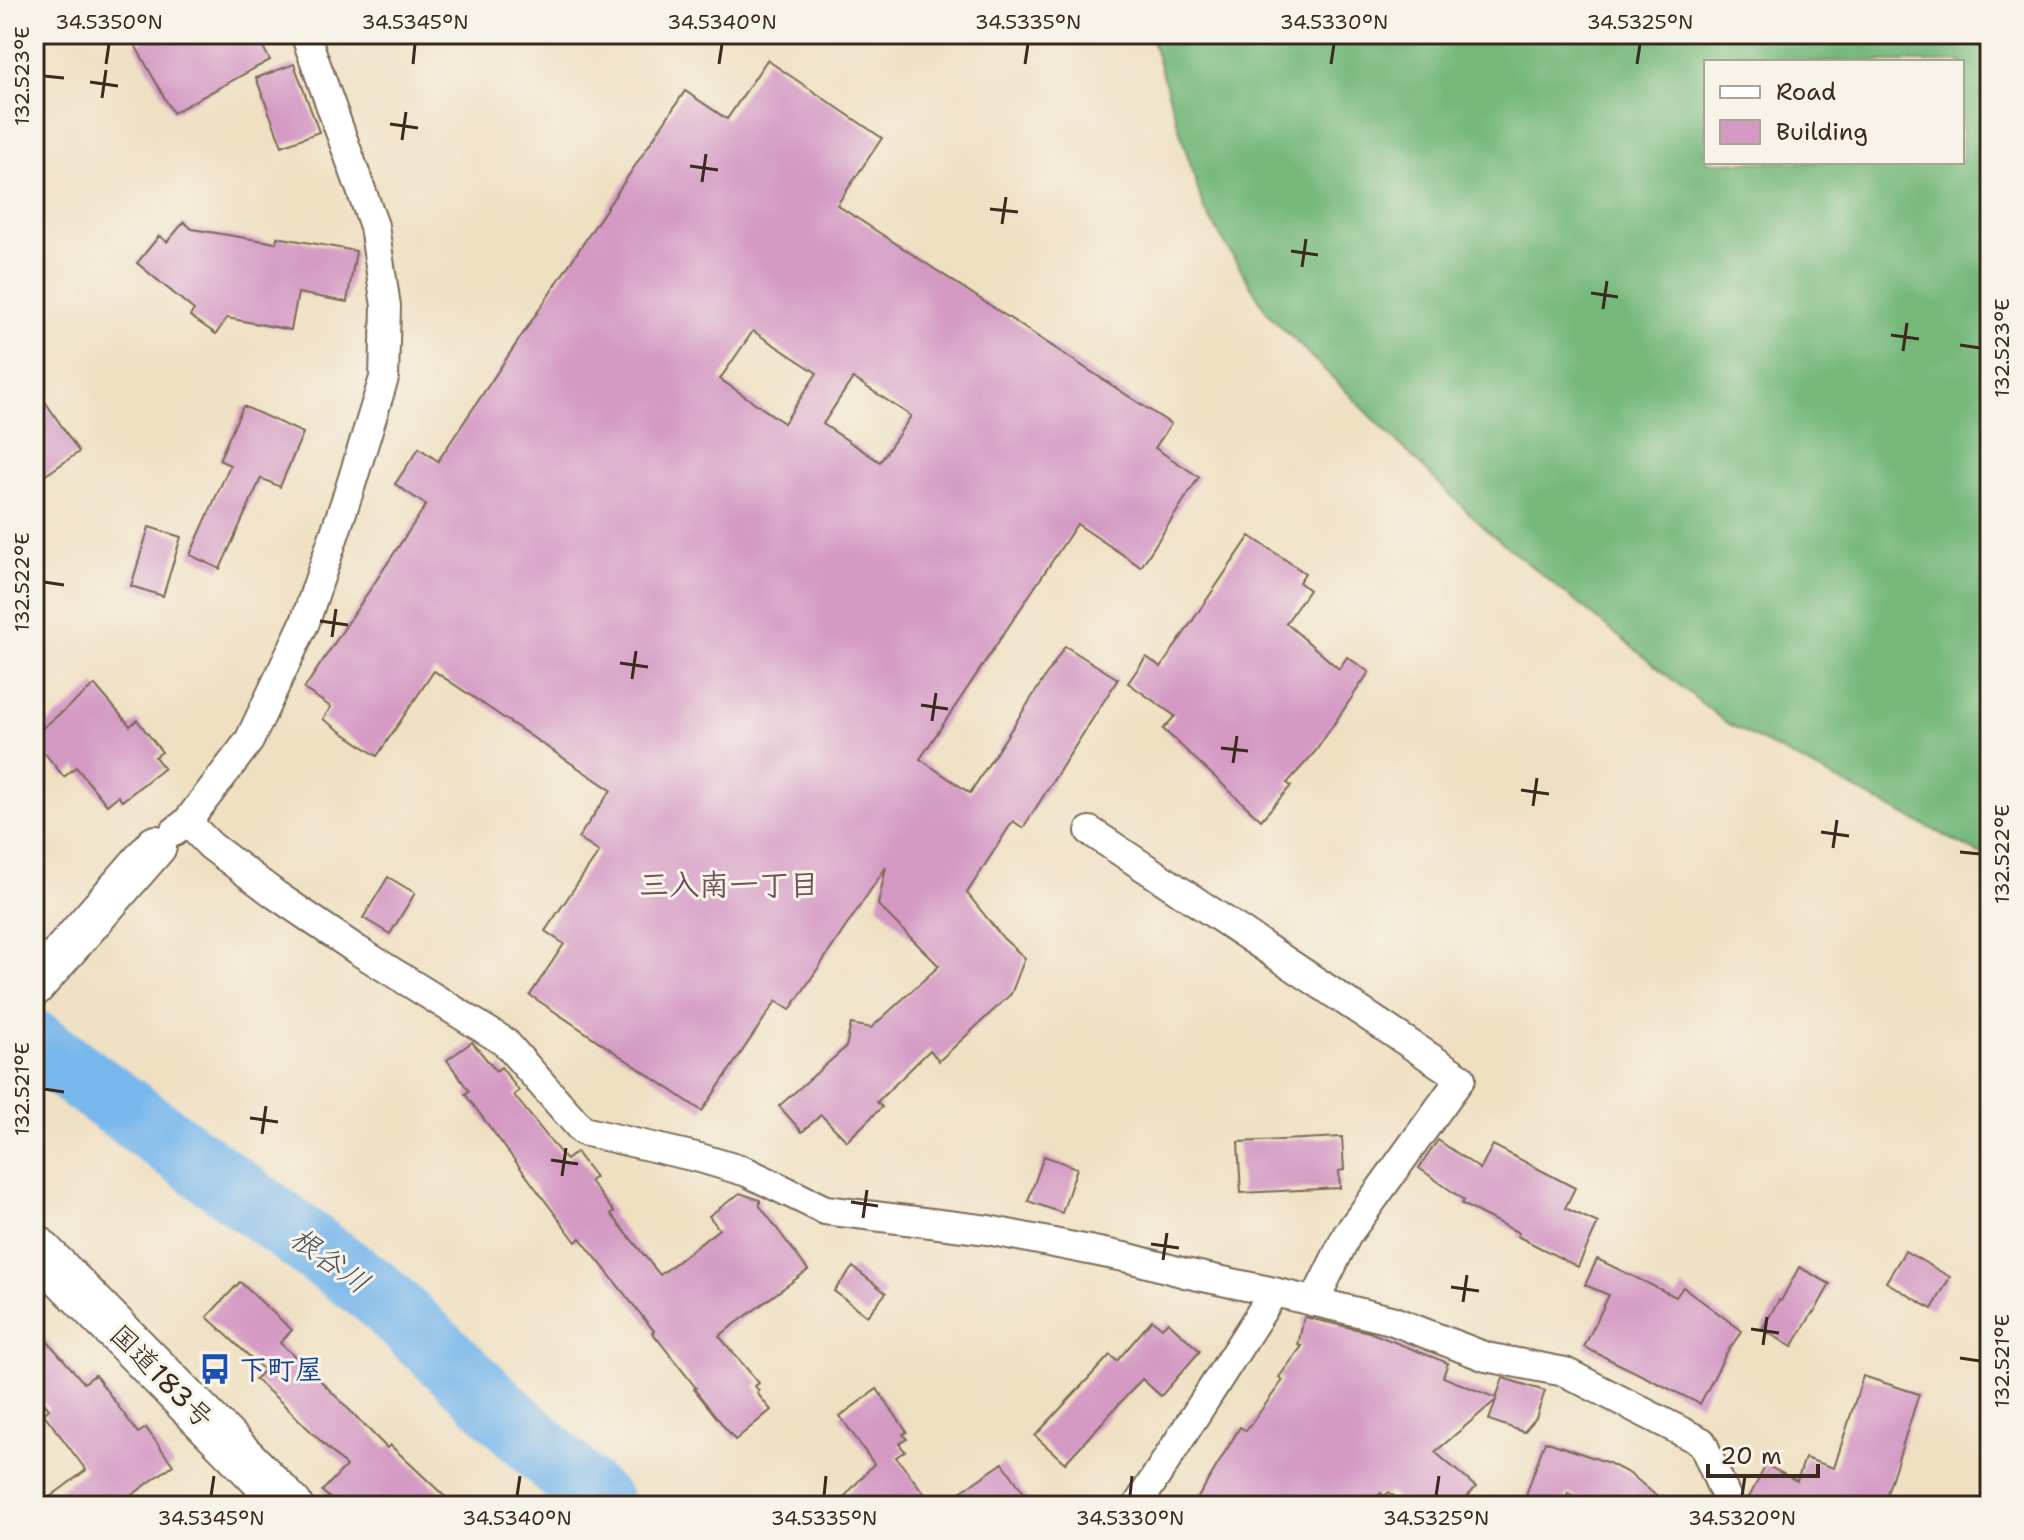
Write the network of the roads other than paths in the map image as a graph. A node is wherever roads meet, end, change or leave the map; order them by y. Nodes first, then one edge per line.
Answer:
1 (305, 34) edge
2 (187, 822) junction
3 (1090, 831) dead end
4 (156, 846) joint
5 (34, 986) edge
6 (34, 1246) edge
7 (1274, 1292) junction
8 (1314, 1302) junction
9 (290, 1506) edge
10 (1137, 1506) edge
11 (1730, 1506) edge

1 - 2 street
2 - 4 street
2 - 7 street
3 - 8 street
4 - 5 street
6 - 9 highway, 国道183号
7 - 8 street
7 - 10 street
8 - 11 street

